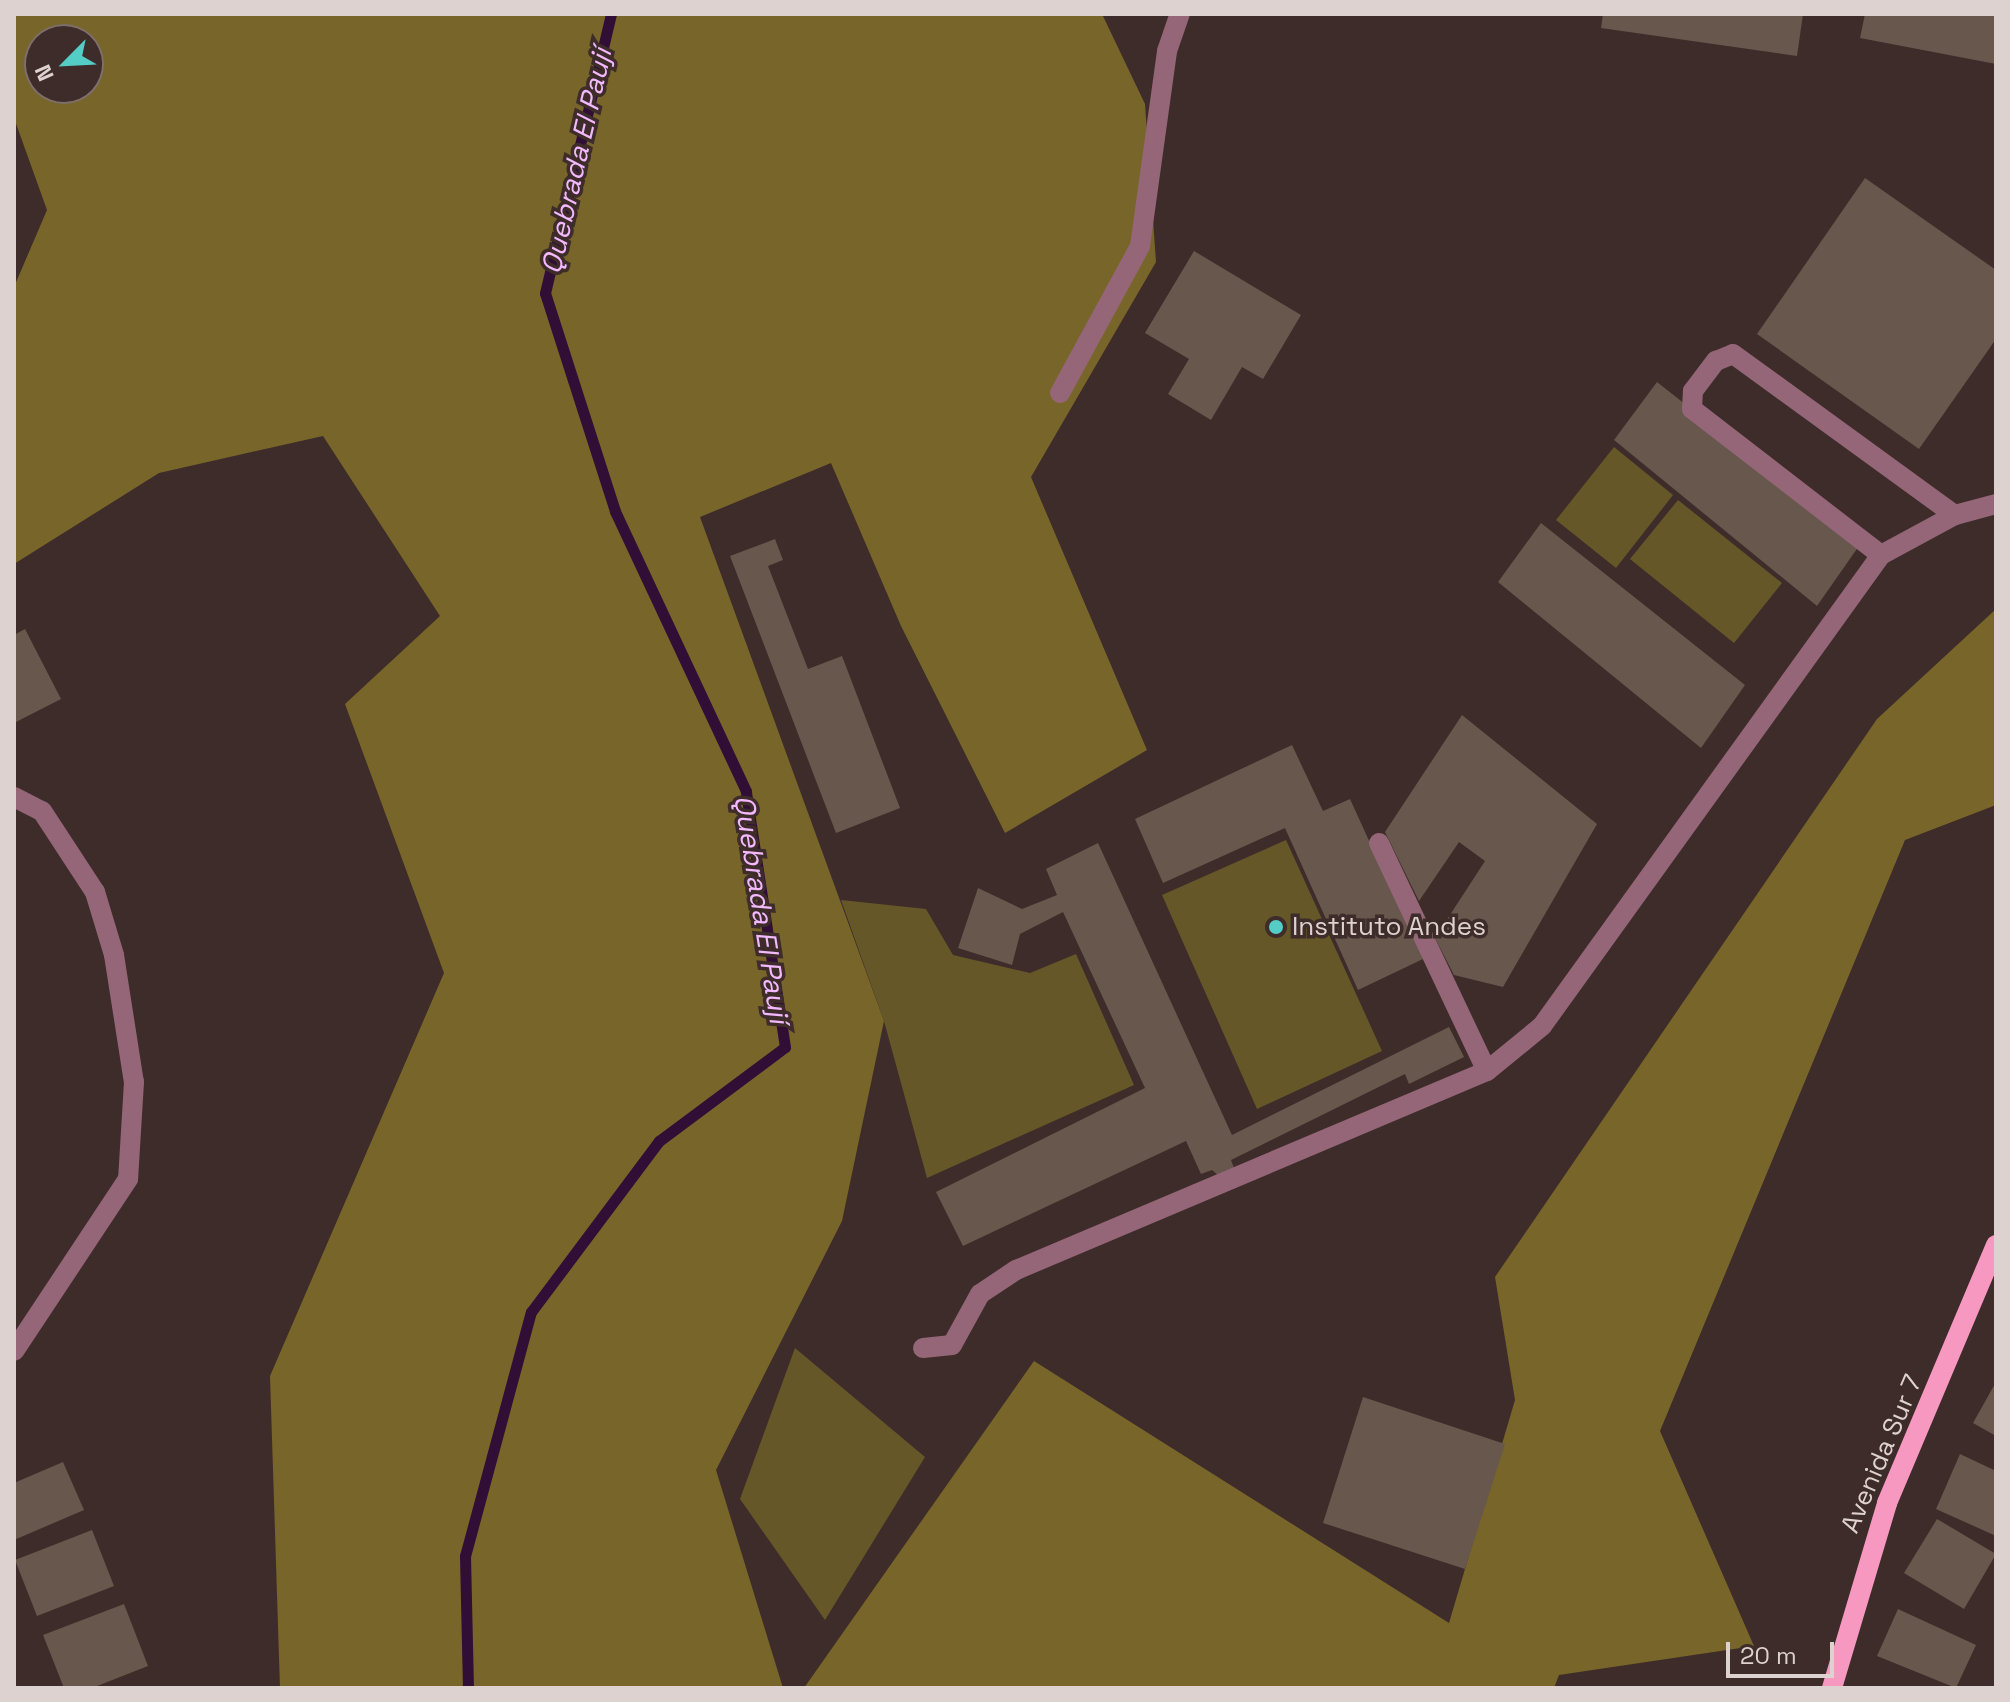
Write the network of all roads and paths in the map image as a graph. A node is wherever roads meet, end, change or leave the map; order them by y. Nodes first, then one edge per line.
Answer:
1 (1180, 14) edge
2 (1060, 393) dead end
3 (1996, 504) edge
4 (1955, 515) junction
5 (1881, 555) junction
6 (14, 797) edge
7 (1379, 843) dead end
8 (1487, 1071) junction
9 (1996, 1245) edge
10 (923, 1348) dead end
11 (14, 1351) edge
12 (1832, 1688) edge

1 - 2 street
3 - 4 street
4 - 5 street
4 - 5 street
5 - 8 street
6 - 11 street
7 - 8 street
8 - 10 street
9 - 12 main road, Avenida Sur 7

